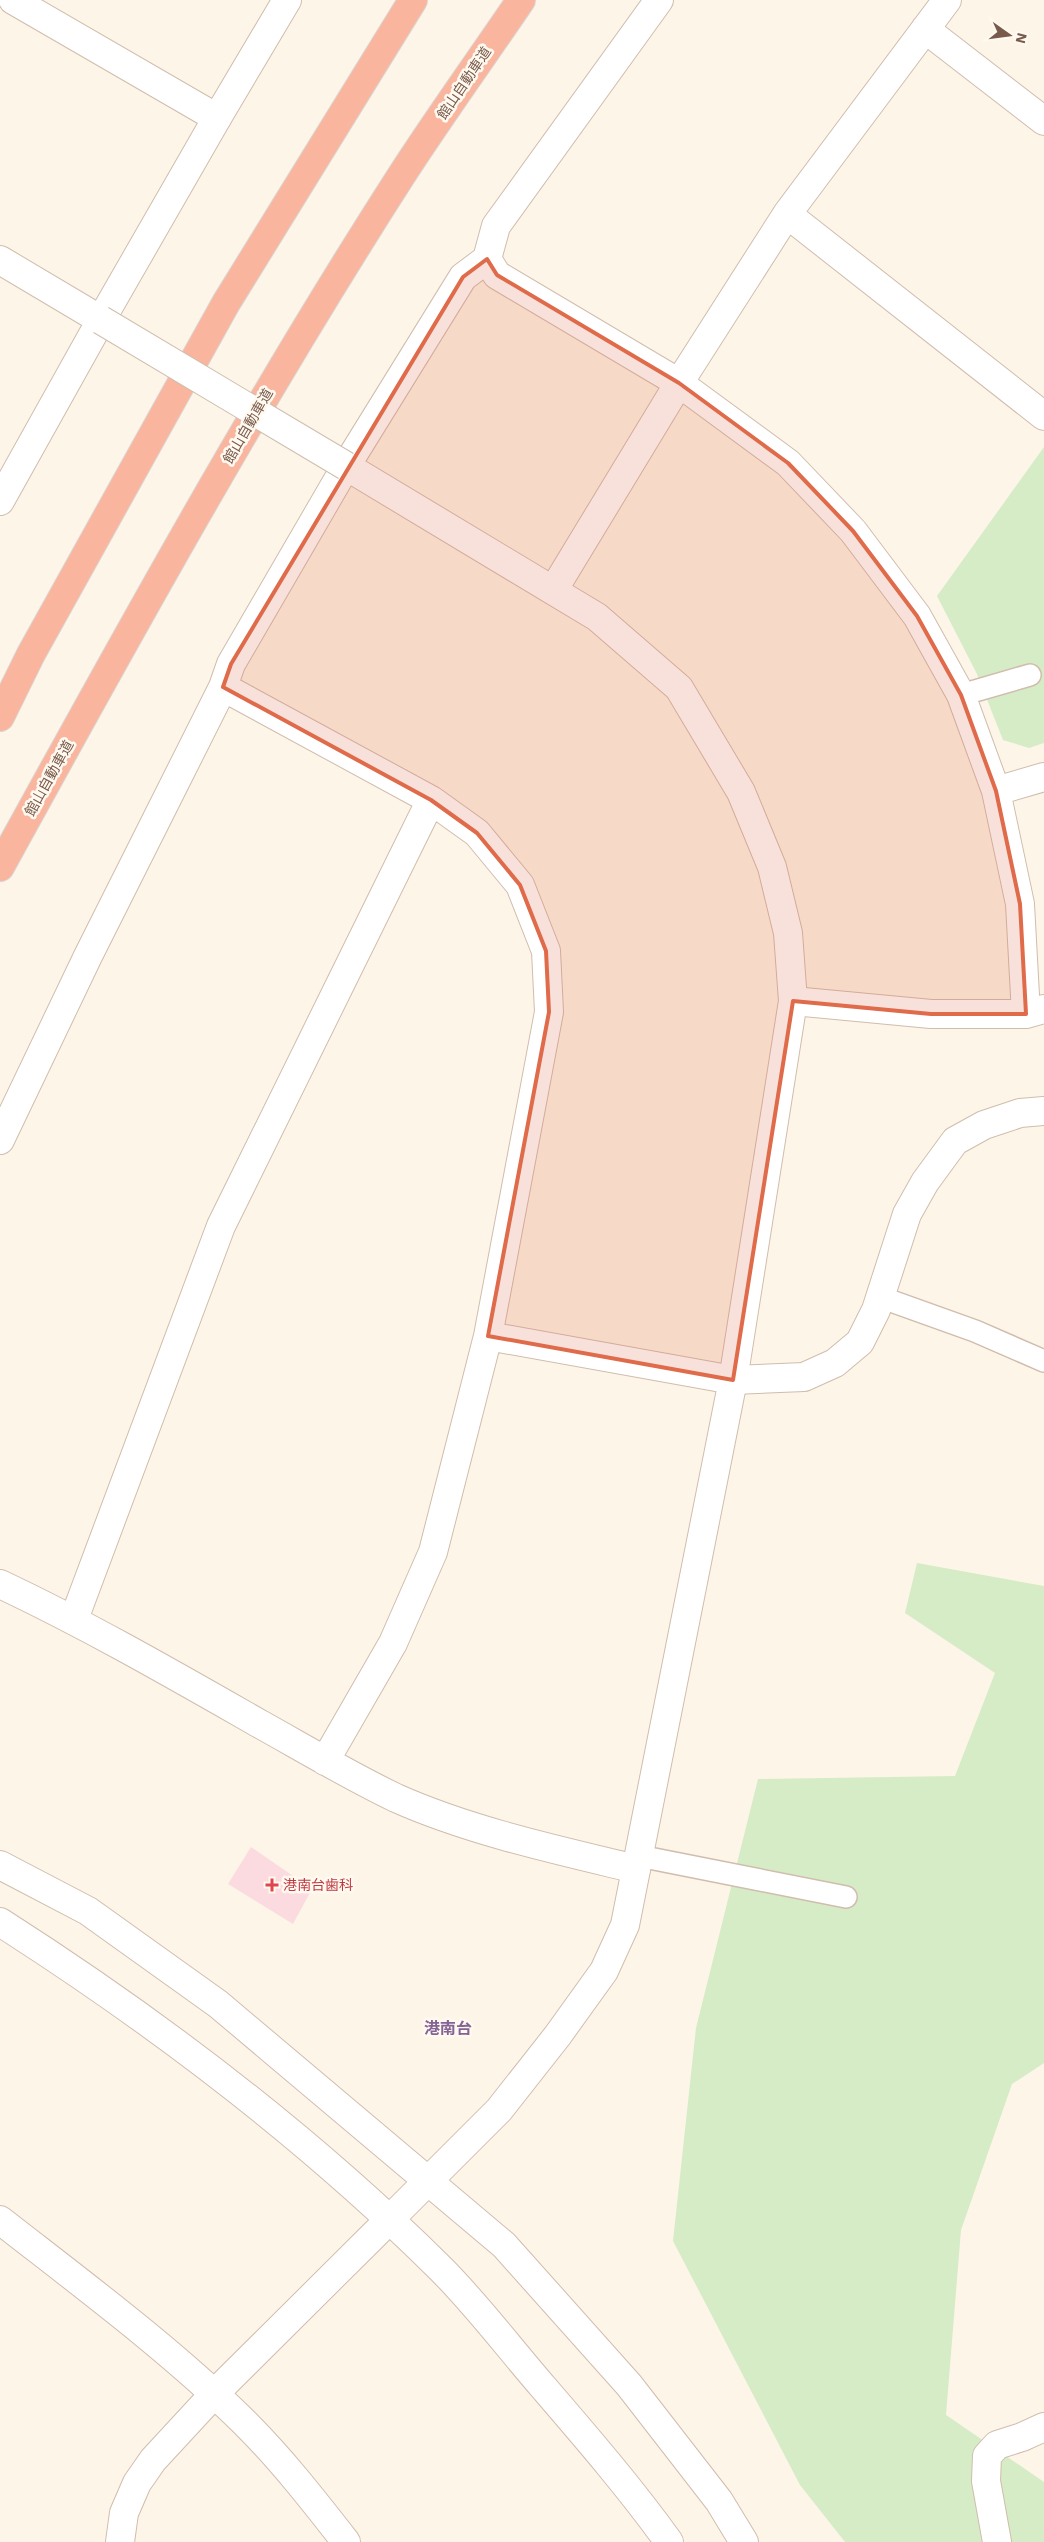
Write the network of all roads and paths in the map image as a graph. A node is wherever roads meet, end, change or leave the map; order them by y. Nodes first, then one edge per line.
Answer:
1 (14, 0) edge
2 (287, 0) edge
3 (413, 0) edge
4 (521, 0) edge
5 (658, 0) edge
6 (947, 0) edge
7 (925, 29) junction
8 (216, 118) junction
9 (1044, 121) edge
10 (787, 214) junction
11 (487, 259) junction
12 (0, 260) edge
13 (101, 320) junction
14 (679, 383) junction
15 (1044, 416) edge
16 (346, 466) junction
17 (0, 501) edge
18 (554, 589) junction
19 (1030, 674) dead end
20 (223, 687) junction
21 (961, 695) junction
22 (0, 717) edge
23 (1044, 777) edge
24 (996, 791) junction
25 (431, 800) junction
26 (0, 867) edge
27 (793, 1001) junction
28 (1035, 1012) edge
29 (1044, 1111) edge
30 (0, 1140) edge
31 (880, 1297) junction
32 (488, 1336) junction
33 (1044, 1361) edge
34 (733, 1380) junction
35 (0, 1584) edge
36 (74, 1619) junction
37 (326, 1761) junction
38 (637, 1863) junction
39 (0, 1865) edge
40 (846, 1897) dead end
41 (0, 1922) edge
42 (430, 2180) junction
43 (0, 2220) edge
44 (389, 2220) junction
45 (214, 2394) junction
46 (1044, 2427) edge
47 (120, 2542) edge
48 (346, 2542) edge
49 (669, 2542) edge
50 (744, 2542) edge
51 (997, 2542) edge

1 - 8 street
2 - 8 street
3 - 22 highway
4 - 26 highway, 館山自動車道
5 - 11 street
6 - 7 street
7 - 9 street
7 - 10 street
8 - 13 street
10 - 14 street
10 - 15 street
11 - 14 street
11 - 16 street
12 - 13 street
13 - 16 street, bridge
13 - 17 street
14 - 18 street
14 - 21 street
16 - 18 street
16 - 20 street
18 - 27 street
19 - 21 lane
20 - 25 street
20 - 30 street
21 - 24 street
23 - 24 street
24 - 28 street
25 - 32 street
25 - 36 street
27 - 28 street
27 - 34 street
29 - 31 street
31 - 33 lane
31 - 34 street
32 - 34 street
32 - 37 street
34 - 38 street
35 - 36 street
36 - 37 street
37 - 38 street
38 - 40 lane
38 - 42 street
39 - 42 street
41 - 44 street
42 - 44 street
42 - 50 street
43 - 45 street
44 - 45 street
44 - 49 street
45 - 47 street
45 - 48 street
46 - 51 street

